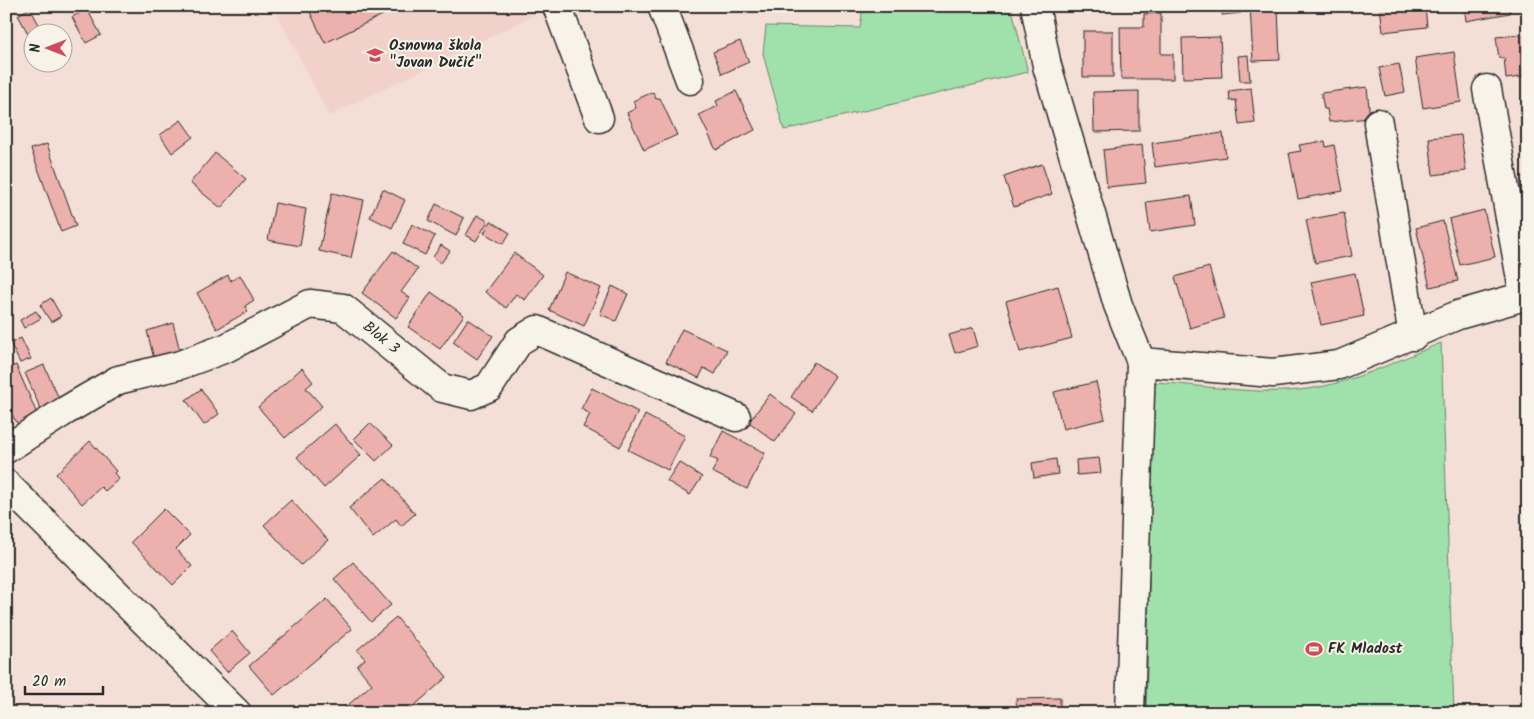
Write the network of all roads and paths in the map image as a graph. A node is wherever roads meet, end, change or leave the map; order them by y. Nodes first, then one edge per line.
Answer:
1 (557, 6) edge
2 (662, 6) edge
3 (1035, 6) edge
4 (690, 80) dead end
5 (1487, 89) dead end
6 (599, 118) dead end
7 (1378, 123) dead end
8 (1526, 295) edge
9 (1413, 336) junction
10 (1141, 362) junction
11 (736, 417) dead end
12 (6, 449) edge
13 (6, 484) edge
14 (237, 713) edge
15 (1130, 713) edge

1 - 6 street
2 - 4 street
3 - 10 street
5 - 8 street
7 - 9 street
8 - 9 street
9 - 10 street
10 - 15 street
11 - 12 street, Blok 3
13 - 14 street

